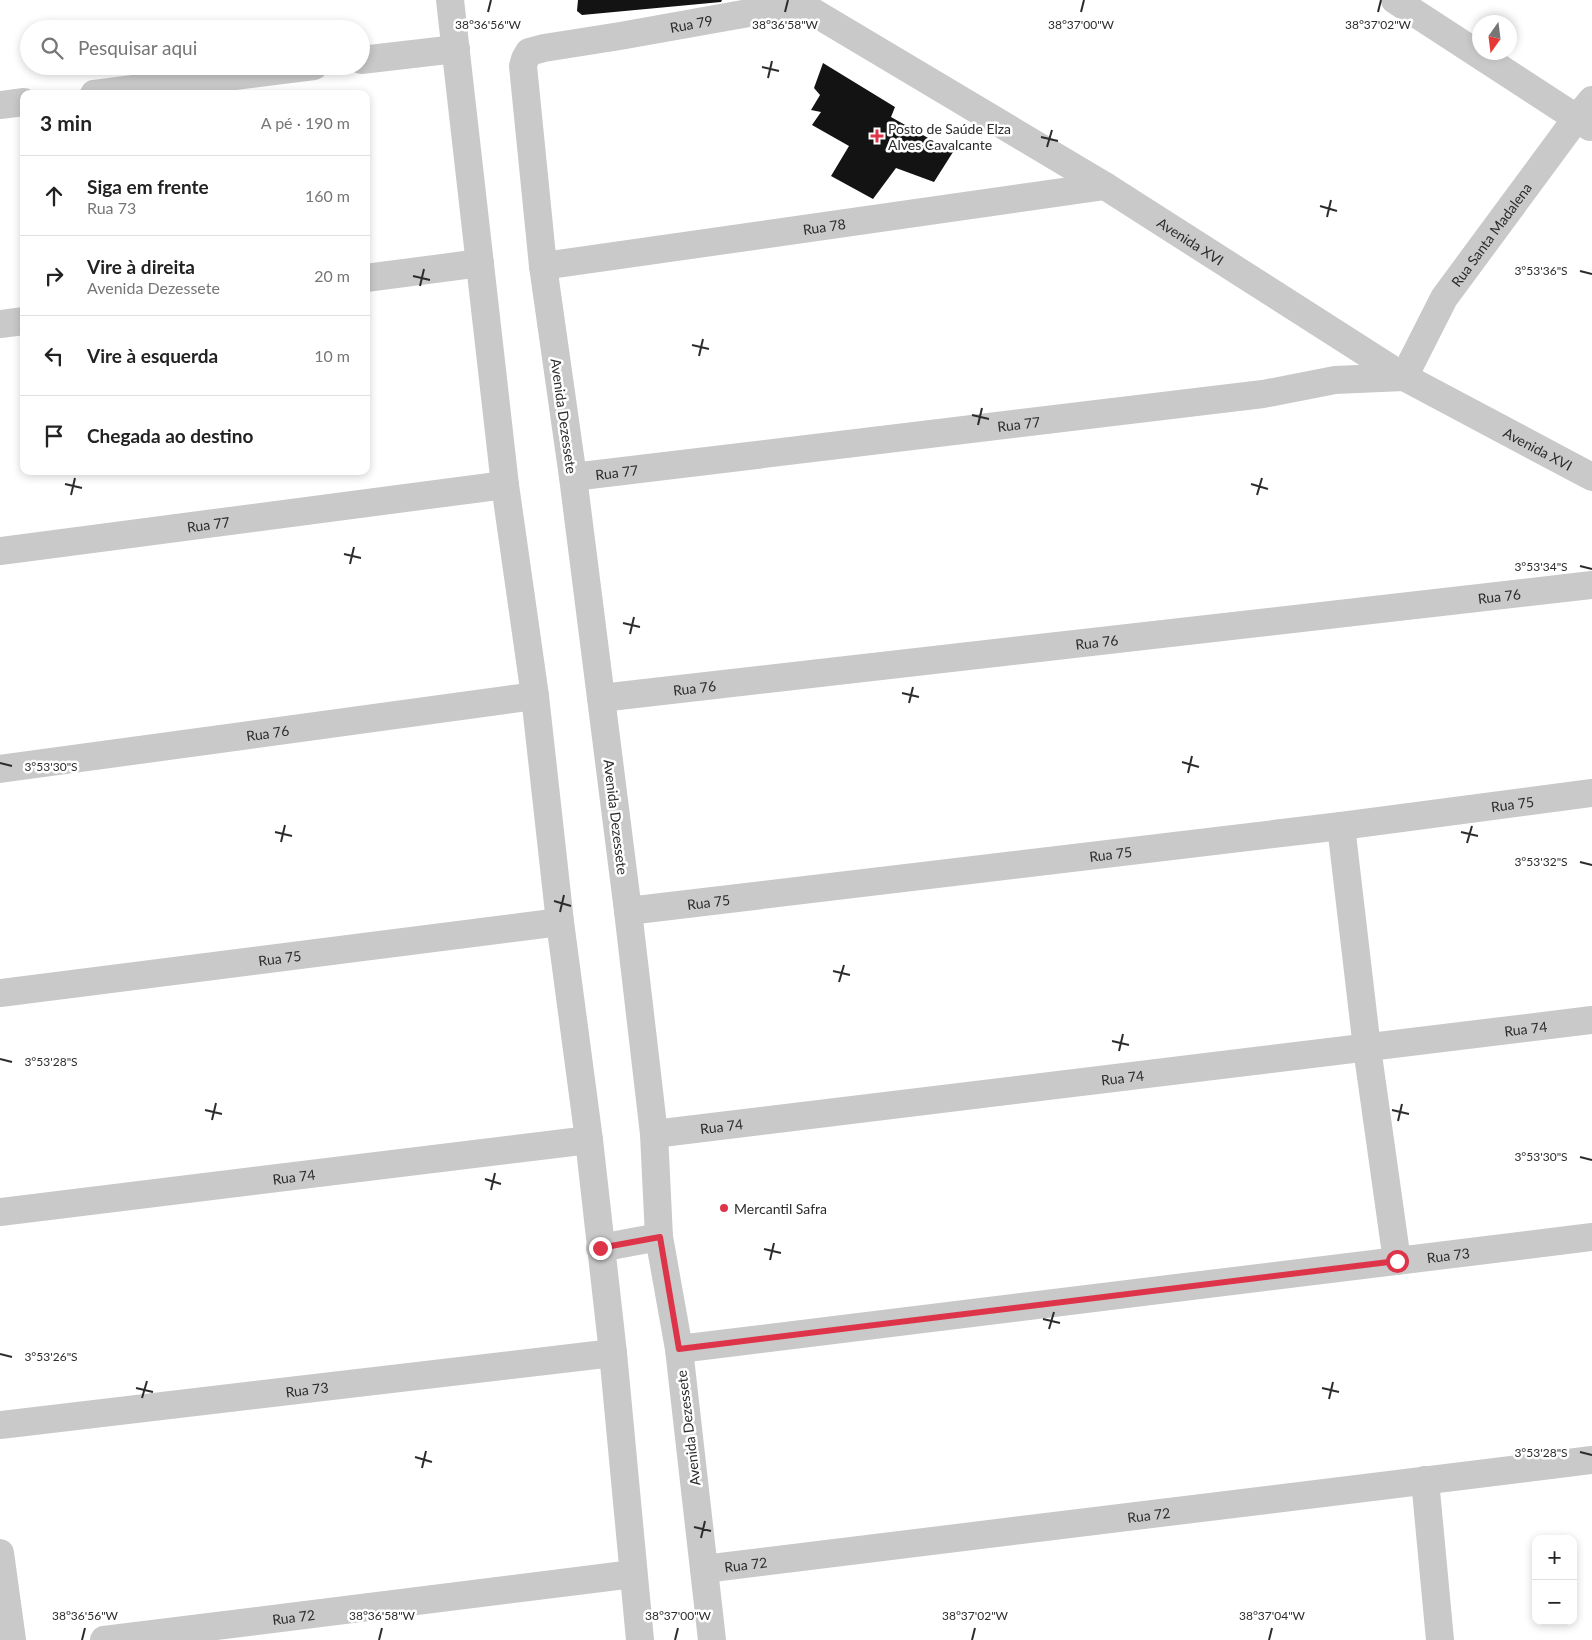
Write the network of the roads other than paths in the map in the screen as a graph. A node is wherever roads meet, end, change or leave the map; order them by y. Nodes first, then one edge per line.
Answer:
1 (450, 0) edge
2 (1398, 1) edge
3 (796, 2) edge
4 (584, 41) joint
5 (456, 48) junction
6 (370, 59) edge
7 (243, 75) edge
8 (125, 90) edge
9 (20, 102) edge
10 (0, 105) edge
11 (1587, 116) edge
12 (1105, 186) junction
13 (480, 263) junction
14 (543, 266) junction
15 (370, 277) edge
16 (20, 322) edge
17 (0, 324) edge
18 (1404, 377) junction
19 (572, 477) junction
20 (1592, 477) edge
21 (505, 485) junction
22 (0, 551) edge
23 (1592, 585) edge
24 (535, 696) junction
25 (601, 698) junction
26 (0, 769) edge
27 (1592, 793) edge
28 (1341, 826) junction
29 (628, 911) junction
30 (560, 922) junction
31 (0, 992) edge
32 (1592, 1020) edge
33 (1367, 1048) junction
34 (654, 1134) junction
35 (588, 1140) junction
36 (0, 1212) edge
37 (660, 1237) junction
38 (1592, 1237) edge
39 (600, 1248) junction
40 (1397, 1261) junction
41 (679, 1349) junction
42 (613, 1353) junction
43 (0, 1425) edge
44 (1592, 1460) edge
45 (1426, 1480) junction
46 (0, 1553) edge
47 (704, 1569) junction
48 (633, 1574) junction
49 (12, 1640) edge
50 (104, 1640) edge
51 (640, 1640) edge
52 (712, 1640) edge
53 (1440, 1640) edge

1 - 5 street
2 - 11 street
3 - 4 street, Rua 79
3 - 12 street, Avenida XVI
4 - 14 street, Avenida Dezessete
5 - 6 street
5 - 13 street
7 - 8 street
9 - 10 street
11 - 18 street, Rua Santa Madalena
12 - 14 street, Rua 78
12 - 18 street, Avenida XVI
13 - 15 street
13 - 21 street
14 - 19 street, Avenida Dezessete
16 - 17 street
18 - 19 street, Rua 77
18 - 20 street, Avenida XVI
19 - 25 street, Avenida Dezessete
21 - 22 street, Rua 77
21 - 24 street
23 - 25 street, Rua 76
24 - 26 street, Rua 76
24 - 30 street
25 - 29 street, Avenida Dezessete
27 - 28 street, Rua 75
28 - 29 street, Rua 75
28 - 33 street
29 - 34 street, Avenida Dezessete
30 - 31 street, Rua 75
30 - 35 street
32 - 33 street, Rua 74
33 - 34 street, Rua 74
33 - 40 street
34 - 37 street, Avenida Dezessete
35 - 36 street, Rua 74
35 - 39 street
37 - 39 street
37 - 41 street, Avenida Dezessete
38 - 40 street, Rua 73
39 - 42 street
40 - 41 street, Rua 73
41 - 47 street, Avenida Dezessete
42 - 43 street, Rua 73
42 - 48 street
44 - 45 street, Rua 72
45 - 47 street, Rua 72
45 - 53 street
46 - 49 street
47 - 52 street, Avenida Dezessete
48 - 50 street, Rua 72
48 - 51 street

